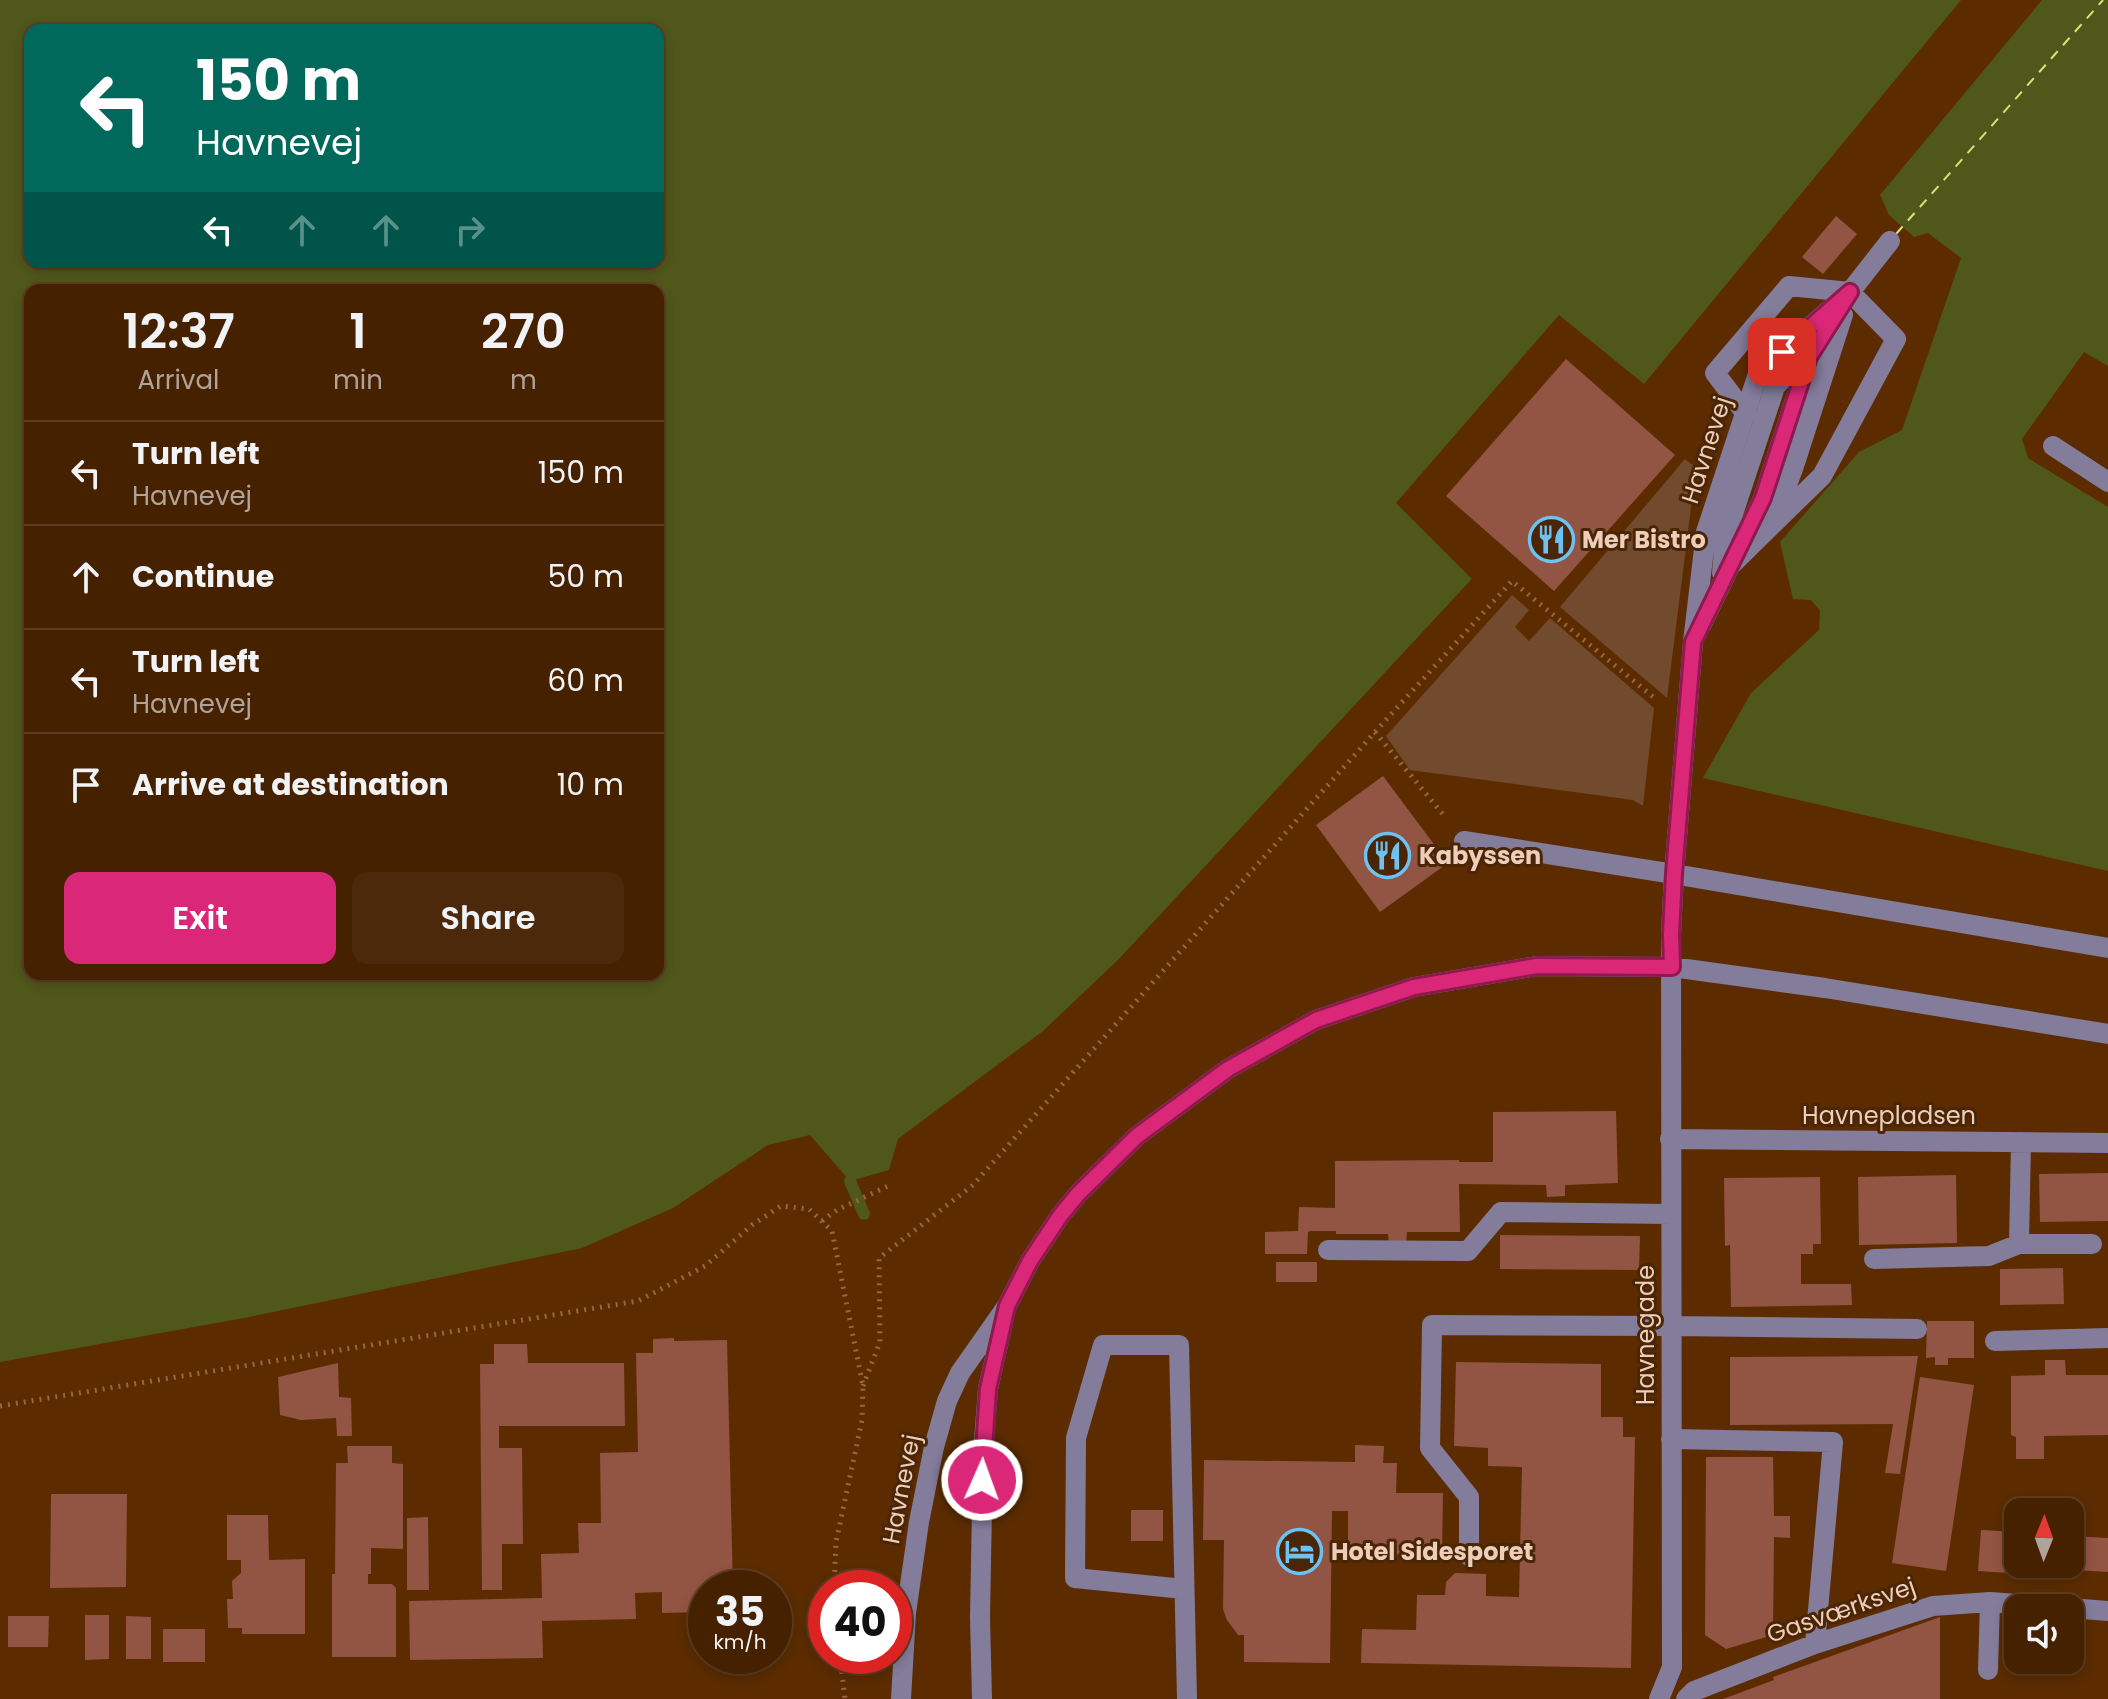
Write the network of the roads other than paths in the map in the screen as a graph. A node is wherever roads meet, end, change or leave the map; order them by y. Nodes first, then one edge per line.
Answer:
1 (1890, 241) dead end
2 (1850, 292) junction
3 (1746, 414) junction
4 (2053, 446) dead end
5 (2108, 482) edge
6 (1771, 526) junction
7 (1725, 576) junction
8 (1693, 642) junction
9 (1464, 841) road end
10 (1674, 874) junction
11 (2108, 948) edge
12 (1672, 967) junction
13 (2108, 1034) edge
14 (1670, 1139) junction
15 (2021, 1142) junction
16 (2108, 1143) edge
17 (1670, 1214) junction
18 (2019, 1244) junction
19 (2092, 1244) dead end
20 (1328, 1250) dead end
21 (1874, 1259) dead end
22 (1007, 1306) junction
23 (1671, 1326) junction
24 (1917, 1329) dead end
25 (2108, 1338) edge
26 (1995, 1341) dead end
27 (1671, 1439) junction
28 (1469, 1556) dead end
29 (1184, 1589) junction
30 (1990, 1602) junction
31 (2004, 1603) edge
32 (2084, 1609) edge
33 (2108, 1611) edge
34 (1815, 1644) junction
35 (1988, 1670) dead end
36 (901, 1699) edge
37 (982, 1699) edge
38 (1187, 1699) edge
39 (1659, 1699) edge
40 (1686, 1699) edge

1 - 2 street, Havnevej
2 - 3 street, Havnevej
2 - 3 street
2 - 6 street
2 - 6 street
2 - 7 street
3 - 8 street, Havnevej
4 - 5 street
6 - 7 street
7 - 8 street
8 - 10 street, Havnevej
9 - 10 street
10 - 11 street
10 - 12 street, Havnevej
12 - 13 street, Havnevej
12 - 14 street, Havnegade
12 - 22 street, Havnevej
14 - 15 street, Havnepladsen
14 - 17 street, Havnegade
15 - 16 street, Havnepladsen
15 - 18 street
17 - 20 street
17 - 23 street, Havnegade
18 - 19 street
18 - 21 street
22 - 36 street, Havnevej
22 - 37 street, Havnevej
23 - 24 street
23 - 27 street, Havnegade
23 - 28 street
25 - 26 street
27 - 34 street
27 - 39 street, Havnegade
29 - 29 street
29 - 38 street
30 - 31 street, Gasværksvej
30 - 34 street, Gasværksvej
30 - 35 street
32 - 33 street, Gasværksvej
34 - 40 street, Gasværksvej

